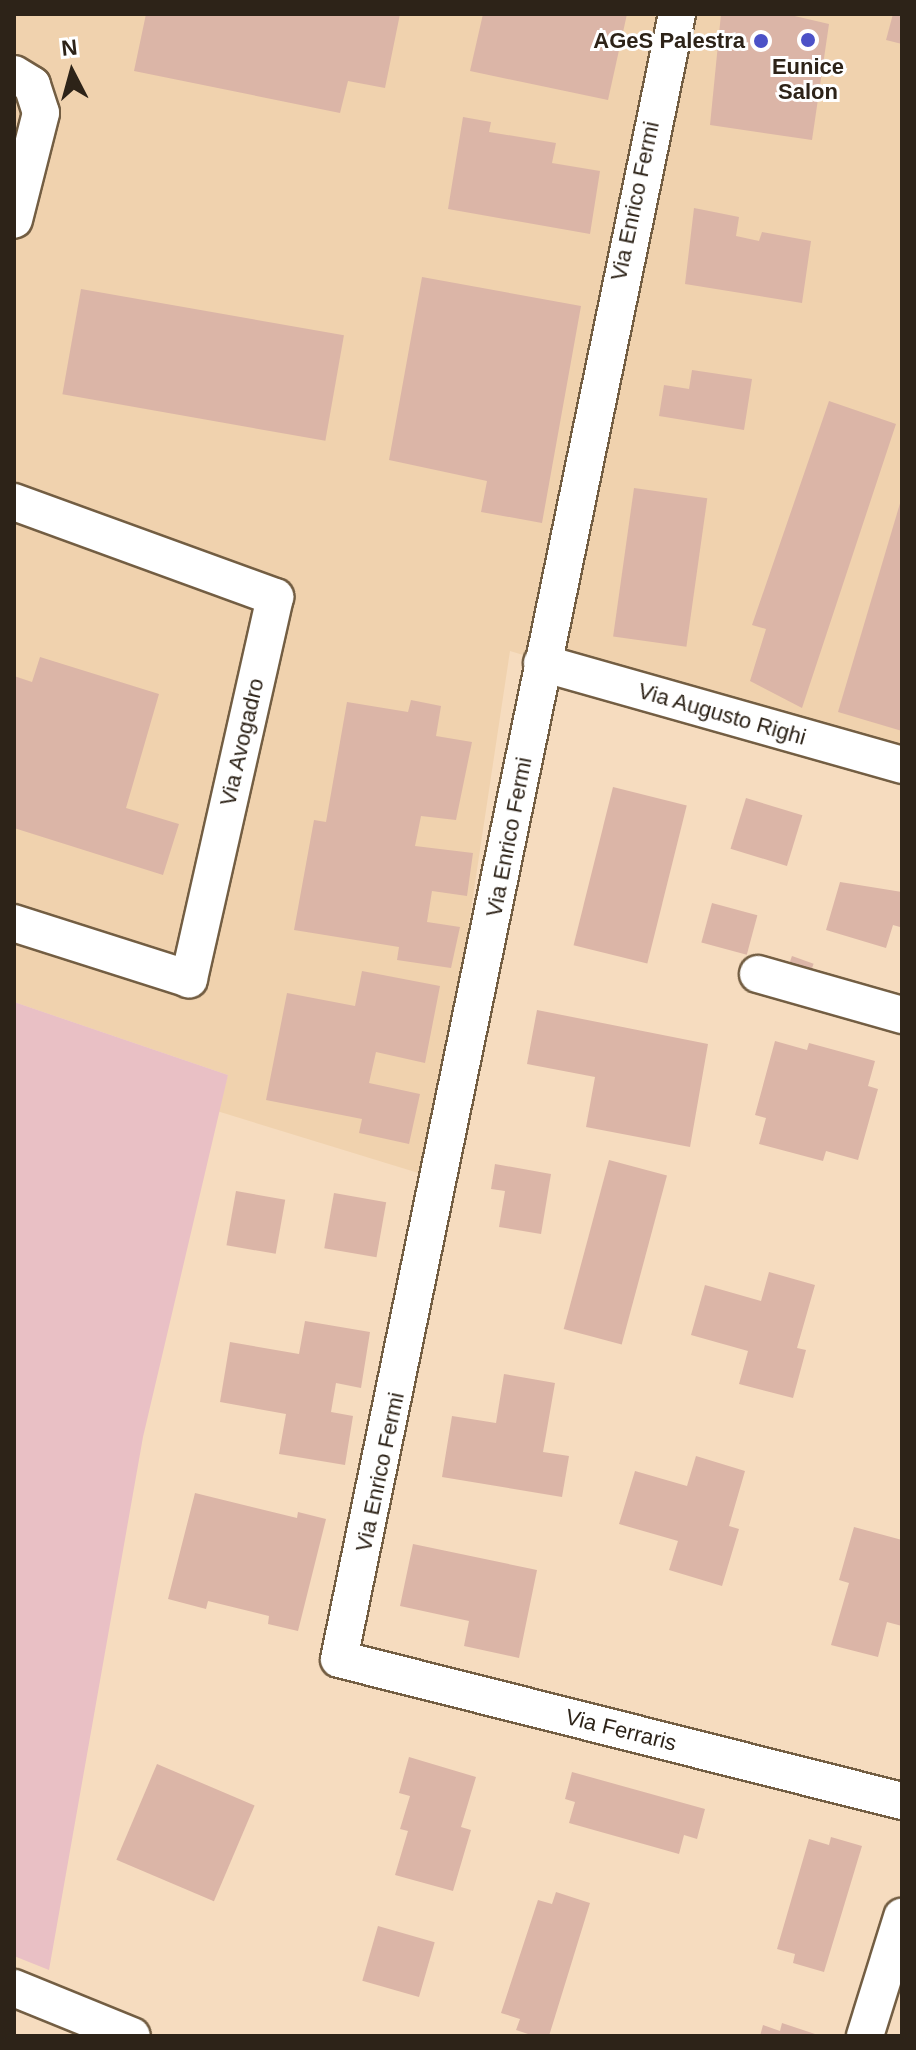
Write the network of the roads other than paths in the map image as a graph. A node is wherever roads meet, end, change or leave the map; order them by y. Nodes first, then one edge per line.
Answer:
1 (677, 14) edge
2 (14, 74) edge
3 (14, 220) edge
4 (14, 502) edge
5 (542, 663) junction
6 (902, 765) edge
7 (14, 923) edge
8 (758, 974) dead end
9 (902, 1015) edge
10 (339, 1659) joint
11 (902, 1801) edge
12 (902, 1917) edge
13 (14, 1988) edge
14 (132, 2036) edge
15 (865, 2036) edge

1 - 5 street, Via Enrico Fermi
2 - 3 street
4 - 7 street, Via Avogadro
5 - 6 street, Via Augusto Righi
5 - 10 street, Via Enrico Fermi
8 - 9 street
10 - 11 street, Via Ferraris
12 - 15 street
13 - 14 street

